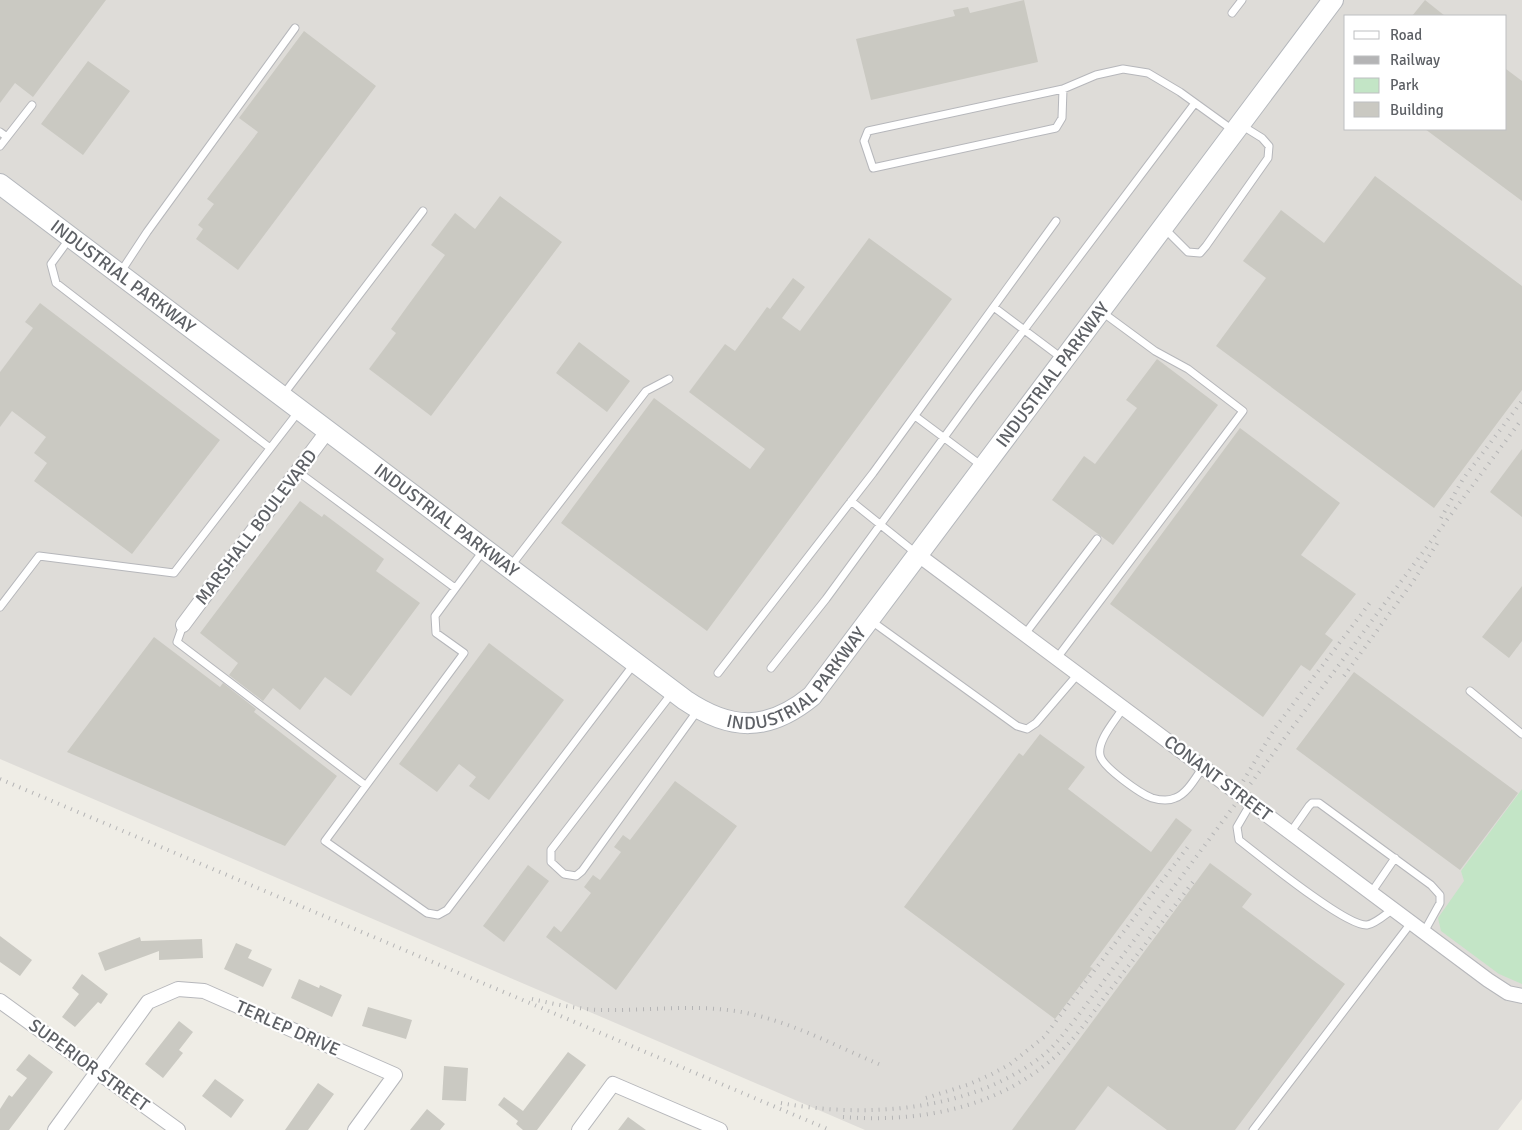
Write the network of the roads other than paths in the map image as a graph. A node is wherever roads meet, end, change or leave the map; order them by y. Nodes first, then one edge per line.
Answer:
1 (1242, 0) edge
2 (1333, 0) edge
3 (1232, 13) dead end
4 (295, 28) dead end
5 (1063, 89) junction
6 (1196, 103) junction
7 (32, 105) dead end
8 (1237, 127) junction
9 (0, 132) edge
10 (7, 138) junction
11 (0, 146) edge
12 (0, 184) edge
13 (423, 211) dead end
14 (1056, 221) dead end
15 (1163, 226) junction
16 (71, 237) junction
17 (120, 274) junction
18 (995, 308) junction
19 (1100, 311) junction
20 (1024, 330) junction
21 (1064, 359) junction
22 (669, 380) dead end
23 (283, 395) junction
24 (301, 409) junction
25 (915, 416) junction
26 (328, 430) junction
27 (944, 438) junction
28 (270, 448) junction
29 (983, 467) junction
30 (297, 470) junction
31 (850, 501) junction
32 (881, 524) junction
33 (1096, 539) dead end
34 (485, 548) junction
35 (917, 554) junction
36 (510, 567) junction
37 (455, 588) junction
38 (0, 607) edge
39 (869, 619) junction
40 (183, 625) joint
41 (1025, 634) junction
42 (1057, 658) junction
43 (635, 662) junction
44 (771, 668) dead end
45 (718, 673) dead end
46 (1078, 674) junction
47 (673, 690) junction
48 (1470, 691) dead end
49 (1124, 708) junction
50 (699, 709) junction
51 (1522, 734) edge
52 (1203, 767) junction
53 (365, 785) junction
54 (1251, 803) junction
55 (1290, 832) junction
56 (1395, 858) junction
57 (1371, 893) junction
58 (1393, 909) junction
59 (1411, 923) junction
60 (1424, 932) junction
61 (1522, 996) edge
62 (0, 1001) edge
63 (98, 1072) junction
64 (55, 1130) edge
65 (178, 1130) edge
66 (355, 1130) edge
67 (579, 1130) edge
68 (720, 1130) edge
69 (1253, 1130) edge

1 - 3 lane
2 - 8 street, INDUSTRIAL PARKWAY
4 - 17 lane
5 - 5 lane
5 - 6 lane
6 - 8 lane
6 - 20 lane
7 - 10 lane
8 - 15 street, INDUSTRIAL PARKWAY
8 - 15 lane
9 - 10 lane
10 - 11 lane
12 - 16 street, INDUSTRIAL PARKWAY
13 - 23 lane
14 - 18 lane
15 - 19 street, INDUSTRIAL PARKWAY
16 - 17 street, INDUSTRIAL PARKWAY
16 - 28 lane
17 - 23 street, INDUSTRIAL PARKWAY
18 - 20 lane
18 - 25 lane
19 - 21 street, INDUSTRIAL PARKWAY
19 - 42 lane
20 - 21 lane
20 - 27 lane
21 - 29 street, INDUSTRIAL PARKWAY
22 - 36 lane
23 - 24 street, INDUSTRIAL PARKWAY
24 - 26 street, INDUSTRIAL PARKWAY
24 - 28 lane
25 - 27 lane
25 - 31 lane
26 - 30 street, MARSHALL BOULEVARD
26 - 34 street, INDUSTRIAL PARKWAY
27 - 29 lane
27 - 32 lane
28 - 38 lane
29 - 35 street, INDUSTRIAL PARKWAY
30 - 37 lane
30 - 40 street, MARSHALL BOULEVARD
31 - 32 lane
31 - 45 lane
32 - 35 lane
32 - 44 lane
33 - 41 lane
34 - 36 street, INDUSTRIAL PARKWAY
34 - 37 lane
35 - 39 street, INDUSTRIAL PARKWAY
35 - 41 street, CONANT STREET
36 - 43 street, INDUSTRIAL PARKWAY
37 - 53 lane
39 - 46 lane
39 - 50 street, INDUSTRIAL PARKWAY
40 - 53 lane
41 - 42 street, CONANT STREET
42 - 46 street, CONANT STREET
43 - 47 street, INDUSTRIAL PARKWAY
43 - 53 lane
46 - 49 street, CONANT STREET
47 - 50 street, INDUSTRIAL PARKWAY
47 - 50 lane
48 - 51 lane
49 - 52 street, CONANT STREET
49 - 52 lane
52 - 54 street, CONANT STREET
54 - 55 street, CONANT STREET
54 - 58 lane
55 - 56 lane
55 - 57 street, CONANT STREET
56 - 57 lane
56 - 60 lane
57 - 58 street, CONANT STREET
58 - 59 street, CONANT STREET
59 - 60 street, CONANT STREET
59 - 69 lane
60 - 61 street, CONANT STREET
62 - 63 street, SUPERIOR STREET
63 - 64 street
63 - 65 street, SUPERIOR STREET
63 - 66 street, TERLEP DRIVE
67 - 68 street

